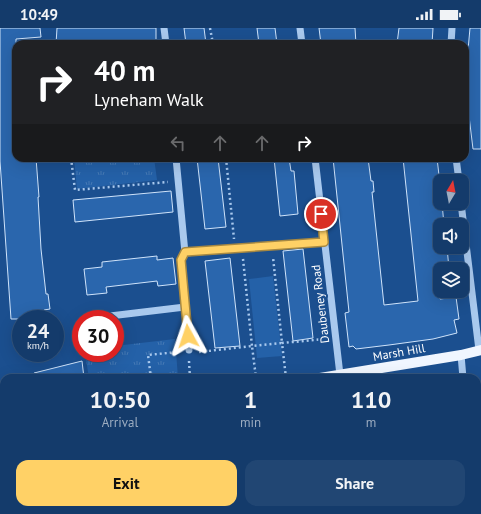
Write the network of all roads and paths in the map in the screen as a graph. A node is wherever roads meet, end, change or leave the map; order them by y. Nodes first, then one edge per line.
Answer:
1 (164, 28) edge
2 (210, 28) edge
3 (300, 28) edge
4 (452, 28) edge
5 (166, 40) edge
6 (212, 40) edge
7 (302, 40) edge
8 (451, 40) edge
9 (72, 162) edge
10 (176, 162) edge
11 (227, 162) edge
12 (315, 162) edge
13 (456, 162) edge
14 (457, 174) edge
15 (178, 181) junction
16 (462, 210) edge
17 (324, 242) junction
18 (272, 246) junction
19 (238, 249) junction
20 (185, 252) junction
21 (185, 307) junction
22 (124, 314) edge
23 (336, 338) junction
24 (282, 343) junction
25 (252, 346) junction
26 (480, 350) edge
27 (176, 352) dead end
28 (189, 352) junction
29 (461, 355) junction
30 (150, 374) edge
31 (190, 374) edge
32 (256, 374) edge
33 (286, 374) edge
34 (340, 374) edge
35 (346, 374) edge
36 (463, 374) edge

1 - 5 street
2 - 6 path
3 - 7 street
4 - 8 street
9 - 15 path
10 - 15 street
11 - 19 path
12 - 17 street, Daubeney Road
13 - 14 street
15 - 20 street
16 - 26 street
17 - 18 street
17 - 23 street, Daubeney Road
18 - 19 street
18 - 24 path
19 - 20 street
19 - 25 path
20 - 21 street
21 - 22 street
21 - 28 street
23 - 24 path
23 - 34 street, Daubeney Road
24 - 25 path
24 - 33 path
25 - 28 path
25 - 32 path
26 - 29 main road, Marsh Hill
27 - 30 path
28 - 31 path
29 - 35 main road, Marsh Hill
29 - 36 street

